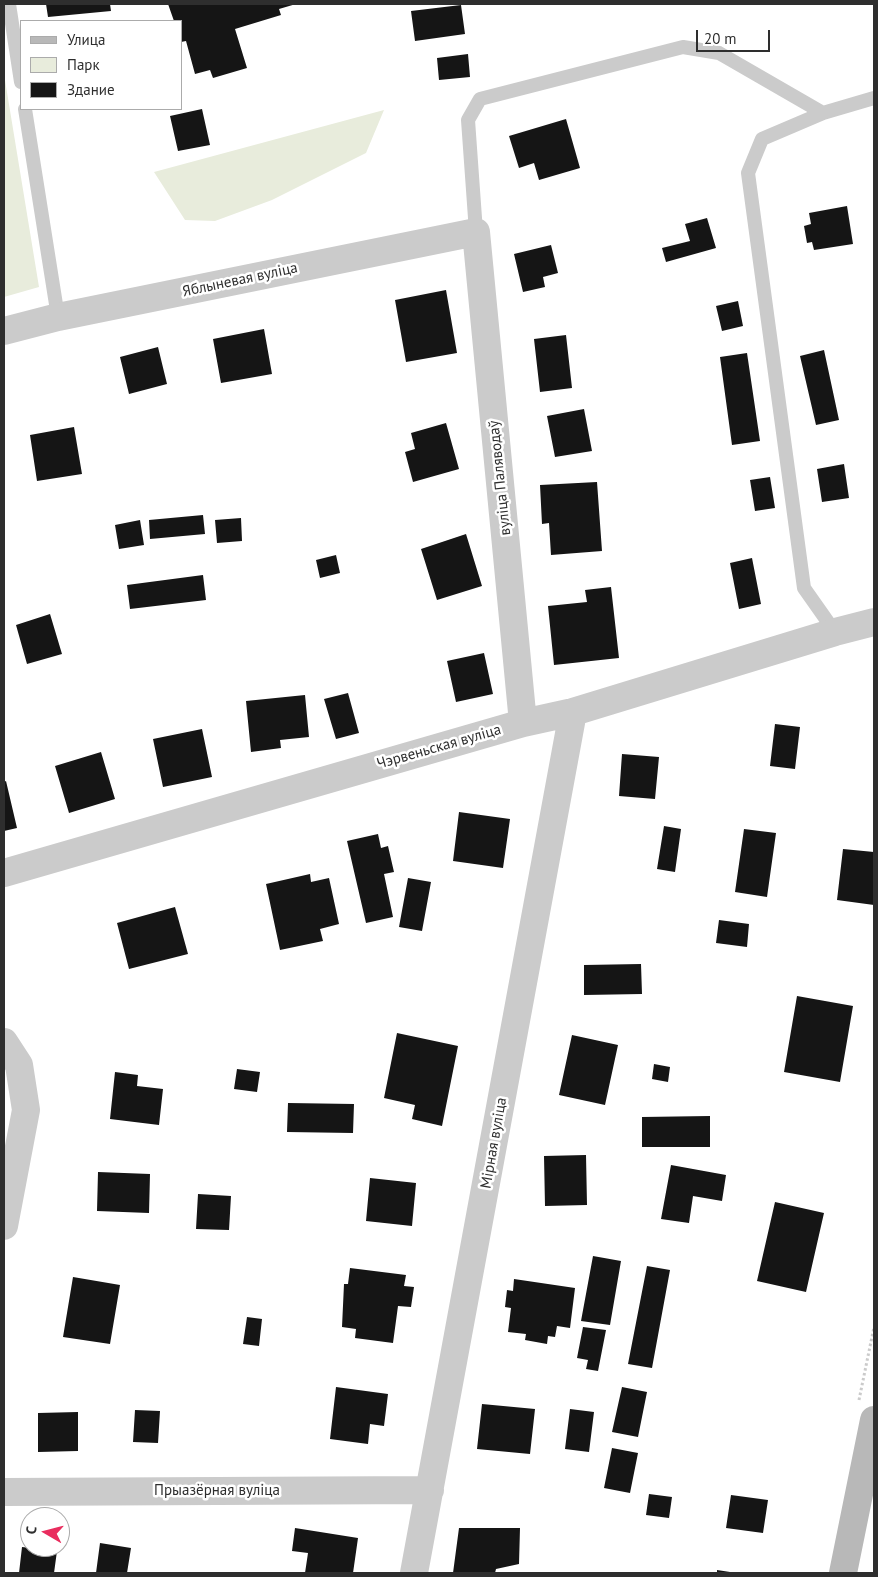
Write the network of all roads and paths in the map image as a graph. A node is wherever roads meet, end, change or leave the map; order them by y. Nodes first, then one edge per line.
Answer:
1 (9, 4) edge
2 (20, 76) edge
3 (874, 98) edge
4 (26, 110) edge
5 (823, 114) junction
6 (476, 232) junction
7 (58, 317) junction
8 (4, 330) edge
9 (874, 622) edge
10 (836, 632) junction
11 (573, 712) junction
12 (523, 723) junction
13 (4, 873) edge
14 (4, 1042) edge
15 (4, 1226) edge
16 (874, 1420) edge
17 (430, 1490) junction
18 (4, 1492) edge
19 (414, 1573) edge
20 (843, 1573) edge

1 - 2 lane
3 - 5 lane
4 - 7 lane
5 - 6 lane
5 - 10 lane
6 - 7 street, Яблыневая вуліца
6 - 12 street, вуліца Паляводаў
7 - 8 street, Яблыневая вуліца
9 - 10 street, Чэрвеньская вуліца
10 - 11 street, Чэрвеньская вуліца
11 - 12 street, Чэрвеньская вуліца
11 - 17 street, Мірная вуліца
12 - 13 street, Чэрвеньская вуліца
14 - 15 street
16 - 20 street
17 - 18 street, Прыазёрная вуліца
17 - 19 street, Мірная вуліца

